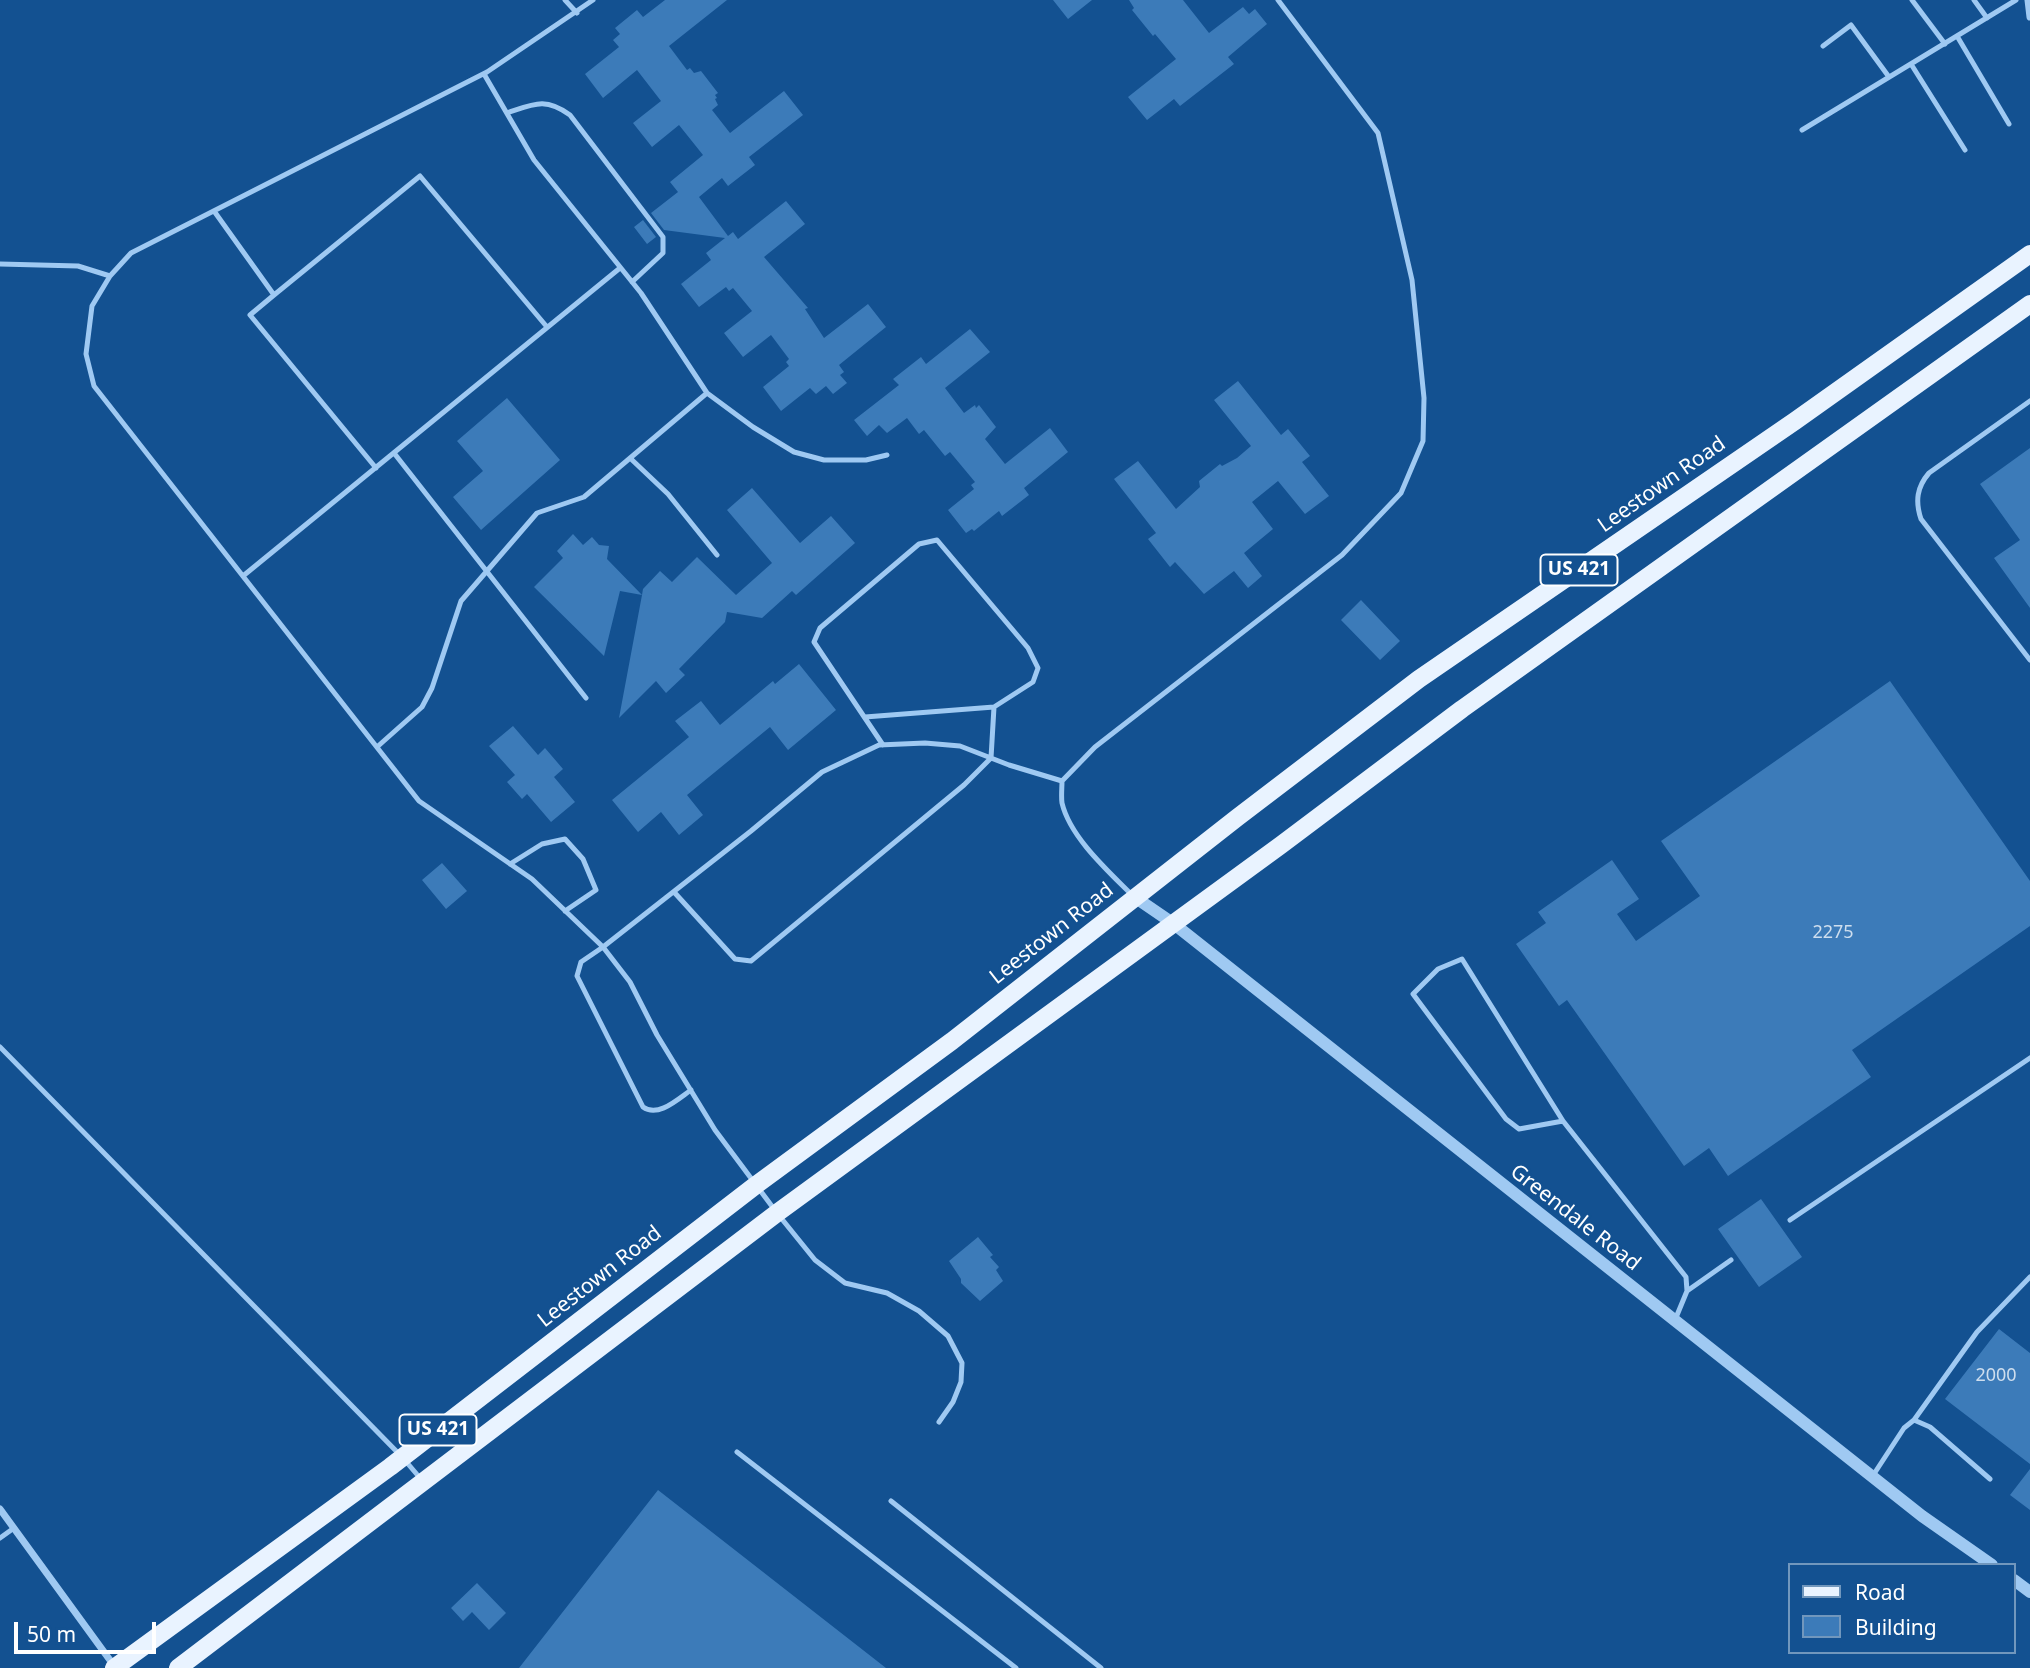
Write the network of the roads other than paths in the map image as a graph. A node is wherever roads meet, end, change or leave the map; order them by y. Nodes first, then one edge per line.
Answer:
1 (565, 0) edge
2 (593, 0) edge
3 (1278, 0) edge
4 (1912, 0) edge
5 (1974, 0) edge
6 (2017, 0) edge
7 (2028, 0) edge
8 (576, 13) junction
9 (2030, 17) edge
10 (1986, 18) junction
11 (1957, 36) junction
12 (1945, 44) junction
13 (1823, 46) dead end
14 (1911, 64) junction
15 (484, 74) junction
16 (1889, 77) junction
17 (507, 113) junction
18 (2009, 124) dead end
19 (1802, 130) dead end
20 (1965, 150) dead end
21 (214, 211) junction
22 (2030, 254) edge
23 (0, 264) edge
24 (620, 268) junction
25 (110, 276) junction
26 (632, 282) junction
27 (274, 295) junction
28 (2030, 304) edge
29 (547, 327) junction
30 (707, 393) junction
31 (2030, 401) edge
32 (394, 453) junction
33 (887, 455) dead end
34 (630, 458) junction
35 (376, 468) junction
36 (716, 555) dead end
37 (487, 571) junction
38 (243, 576) junction
39 (2030, 660) edge
40 (586, 698) dead end
41 (994, 707) junction
42 (865, 717) junction
43 (883, 745) junction
44 (377, 747) junction
45 (991, 758) junction
46 (1062, 781) junction
47 (510, 864) junction
48 (674, 892) junction
49 (1136, 898) junction
50 (565, 911) junction
51 (1174, 924) junction
52 (603, 947) junction
53 (0, 1047) edge
54 (2030, 1058) edge
55 (691, 1090) junction
56 (1563, 1121) junction
57 (756, 1185) junction
58 (777, 1213) junction
59 (1790, 1220) dead end
60 (1731, 1260) dead end
61 (2030, 1277) edge
62 (1687, 1291) junction
63 (1675, 1321) junction
64 (1914, 1420) junction
65 (939, 1422) dead end
66 (737, 1452) dead end
67 (403, 1458) junction
68 (1872, 1477) junction
69 (1990, 1479) dead end
70 (424, 1483) junction
71 (891, 1501) dead end
72 (0, 1508) edge
73 (14, 1528) junction
74 (0, 1538) edge
75 (1990, 1563) edge
76 (115, 1668) edge
77 (178, 1668) edge
78 (1016, 1668) edge
79 (1101, 1668) edge

1 - 8 lane
2 - 8 lane
3 - 46 lane
4 - 12 lane
5 - 10 lane
6 - 10 lane
7 - 9 street
8 - 15 lane
10 - 11 lane
11 - 12 lane
11 - 18 lane
12 - 14 lane
13 - 16 lane
14 - 16 lane
14 - 20 lane
15 - 17 lane
15 - 21 lane
16 - 19 lane
17 - 24 lane
17 - 26 lane
21 - 25 lane
21 - 27 lane
22 - 49 main road, Leestown Road / US 421
23 - 25 lane
24 - 26 lane
24 - 29 lane
25 - 38 lane
26 - 30 lane
27 - 29 lane
27 - 35 lane
28 - 51 main road, US 421
29 - 32 lane
30 - 33 lane
30 - 34 lane
31 - 39 lane
32 - 35 lane
32 - 37 lane
34 - 36 lane
34 - 37 lane
35 - 38 lane
37 - 40 lane
37 - 44 lane
38 - 44 lane
41 - 42 lane
41 - 42 lane
41 - 45 lane
42 - 43 lane
43 - 45 lane
43 - 48 lane
44 - 47 lane
45 - 46 lane
45 - 48 lane
46 - 49 lane
47 - 50 lane
47 - 50 lane
48 - 52 lane
49 - 51 street, Greendale Road
49 - 57 main road, Leestown Road
50 - 52 lane
51 - 58 main road
51 - 63 street, Greendale Road
52 - 55 lane
52 - 55 lane
53 - 67 lane
54 - 59 lane
55 - 57 lane
56 - 56 lane
56 - 62 lane
57 - 58 lane
57 - 67 main road, Leestown Road / US 421
58 - 65 lane
58 - 70 main road, US 421
60 - 62 lane
61 - 64 lane
62 - 63 lane
63 - 68 street, Greendale Road
64 - 68 lane
64 - 69 lane
66 - 78 lane
67 - 70 lane
67 - 76 main road, Leestown Road / US 421
68 - 75 street, Greendale Road
70 - 77 main road, US 421
71 - 79 lane
72 - 73 street
73 - 74 lane
73 - 76 street

